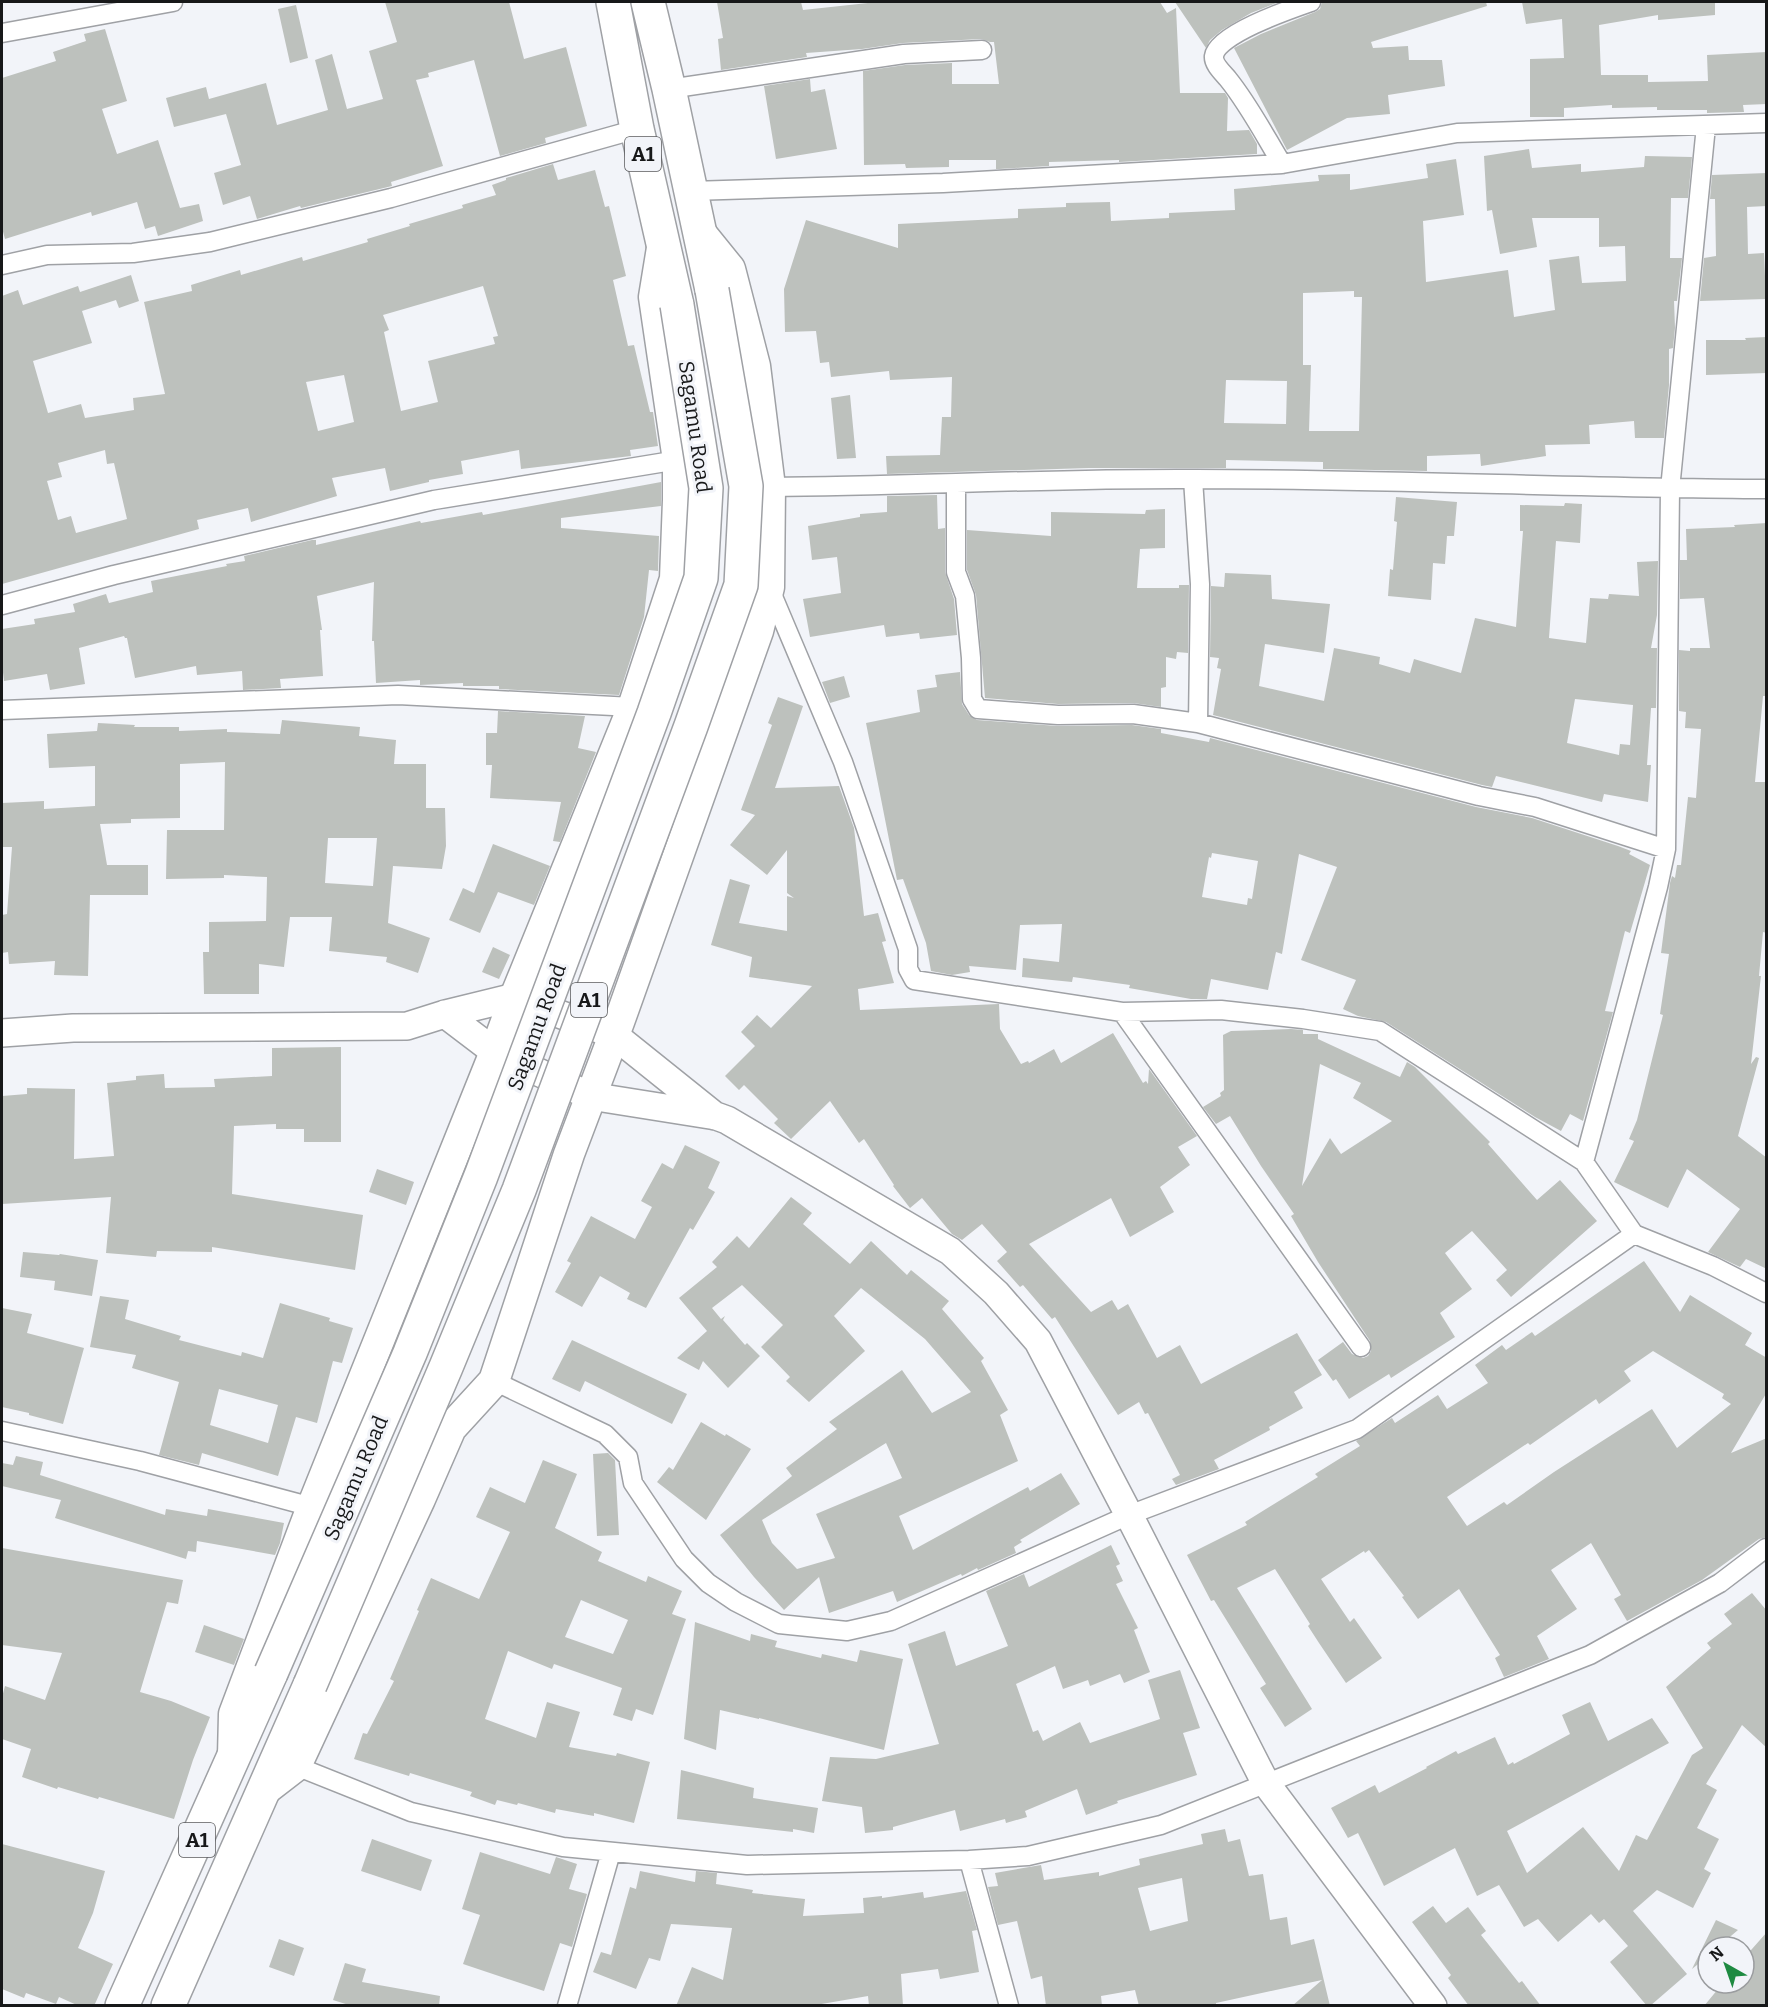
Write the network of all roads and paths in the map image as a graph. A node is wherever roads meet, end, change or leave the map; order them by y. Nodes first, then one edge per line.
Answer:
1 (173, 2) edge
2 (613, 2) edge
3 (648, 2) edge
4 (1311, 2) edge
5 (2, 33) edge
6 (981, 50) dead end
7 (669, 89) junction
8 (1767, 123) edge
9 (1706, 126) junction
10 (637, 129) junction
11 (1282, 164) junction
12 (691, 191) junction
13 (700, 232) junction
14 (663, 245) junction
15 (2, 265) edge
16 (678, 459) junction
17 (1193, 479) junction
18 (956, 484) junction
19 (770, 487) junction
20 (1670, 489) junction
21 (1767, 489) edge
22 (769, 587) junction
23 (2, 605) edge
24 (633, 707) junction
25 (2, 710) edge
26 (1198, 723) junction
27 (1665, 849) junction
28 (515, 997) junction
29 (1122, 1012) junction
30 (445, 1014) junction
31 (2, 1033) edge
32 (614, 1035) junction
33 (495, 1052) junction
34 (590, 1096) junction
35 (716, 1116) junction
36 (1584, 1162) junction
37 (1634, 1234) junction
38 (1767, 1293) edge
39 (1361, 1347) dead end
40 (494, 1381) junction
41 (2, 1431) edge
42 (312, 1507) junction
43 (1129, 1515) junction
44 (1767, 1548) edge
45 (232, 1762) junction
46 (296, 1766) junction
47 (1265, 1782) junction
48 (265, 1790) junction
49 (611, 1852) junction
50 (969, 1860) junction
51 (122, 2006) edge
52 (168, 2006) edge
53 (567, 2006) edge
54 (1009, 2006) edge
55 (1433, 2006) edge

1 - 5 street
2 - 10 highway, Sagamu Road / A1
3 - 7 highway, Sagamu Road / A1
4 - 11 street
6 - 7 street
7 - 12 highway, Sagamu Road / A1
8 - 9 street
9 - 11 street
9 - 20 street
10 - 14 highway, Sagamu Road / A1
10 - 15 street
11 - 12 street
12 - 13 highway, Sagamu Road / A1
13 - 19 main road
13 - 48 highway, Sagamu Road / A1, bridge
14 - 16 main road
14 - 45 highway, Sagamu Road / A1, bridge
16 - 23 street
16 - 24 main road
17 - 18 street
17 - 20 street
17 - 26 street
18 - 19 street
18 - 26 street
19 - 22 main road
20 - 21 street
20 - 27 street
22 - 29 street
22 - 32 main road
24 - 25 street
24 - 28 main road
26 - 27 street
27 - 36 street
28 - 30 main road
28 - 32 main road
28 - 33 main road
29 - 36 street
29 - 39 street
30 - 31 main road
30 - 33 main road
32 - 34 main road
32 - 35 main road
33 - 34 main road
33 - 42 main road
34 - 35 main road
34 - 40 main road
35 - 43 main road
36 - 37 street
37 - 38 street
37 - 43 street
40 - 43 street
40 - 46 main road
41 - 42 street
42 - 45 main road
43 - 47 main road
44 - 47 street
45 - 51 highway, Sagamu Road / A1
46 - 48 main road
46 - 49 street
47 - 50 street
47 - 55 main road
48 - 52 highway, Sagamu Road / A1
49 - 50 street
49 - 53 street
50 - 54 street

